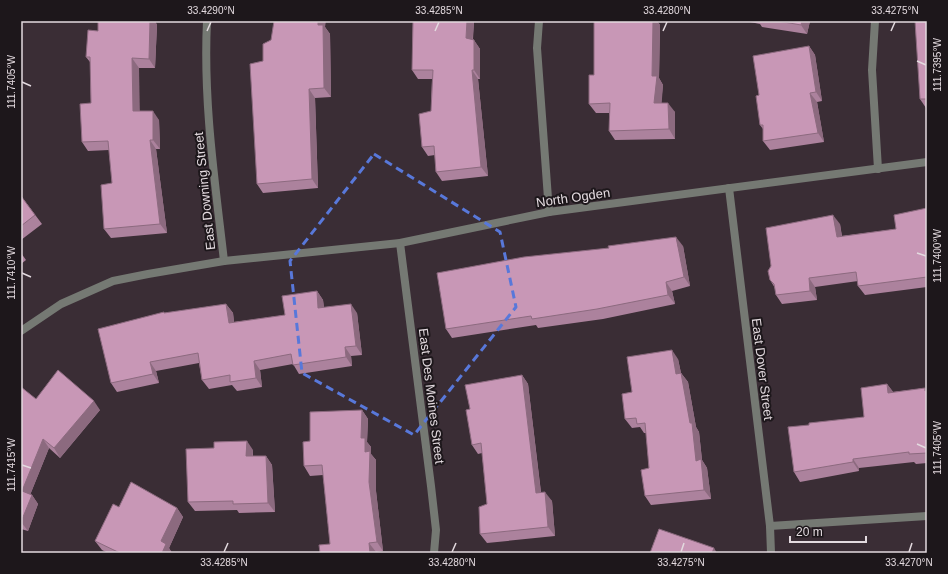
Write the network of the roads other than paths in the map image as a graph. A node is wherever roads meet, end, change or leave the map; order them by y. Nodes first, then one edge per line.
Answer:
1 (207, 21) edge
2 (540, 21) edge
3 (875, 21) edge
4 (927, 162) edge
5 (878, 169) junction
6 (729, 188) junction
7 (549, 212) junction
8 (400, 243) junction
9 (224, 261) junction
10 (21, 331) edge
11 (927, 516) edge
12 (770, 526) junction
13 (434, 553) edge
14 (771, 553) edge

1 - 9 street, East Downing Street
2 - 7 street
3 - 5 street
4 - 5 street, North Ogden
5 - 6 street, North Ogden
6 - 7 street, North Ogden
6 - 12 street, East Dover Street
7 - 8 street, North Ogden
8 - 9 street, North Ogden
8 - 13 street, East Des Moines Street
9 - 10 street, East Downing Street
11 - 12 street
12 - 14 street, East Dover Street

